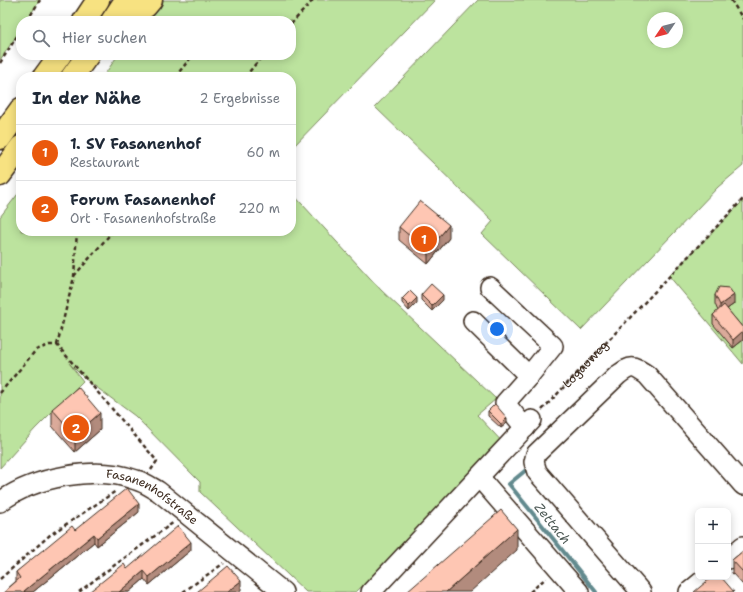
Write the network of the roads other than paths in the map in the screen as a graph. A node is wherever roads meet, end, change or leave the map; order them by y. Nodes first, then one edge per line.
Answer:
1 (98, 0) edge
2 (126, 0) edge
3 (151, 0) edge
4 (87, 16) edge
5 (115, 16) edge
6 (132, 16) edge
7 (56, 60) edge
8 (84, 60) edge
9 (48, 72) edge
10 (76, 72) edge
11 (16, 116) edge
12 (0, 138) edge
13 (16, 154) edge
14 (0, 176) edge
15 (490, 287) dead end
16 (473, 321) dead end
17 (529, 376) junction
18 (479, 477) junction
19 (743, 485) edge
20 (0, 502) edge
21 (743, 546) edge
22 (731, 556) edge
23 (703, 580) edge
24 (283, 592) edge
25 (371, 592) edge
26 (580, 592) edge
27 (641, 592) edge
28 (689, 592) edge

1 - 4 highway
2 - 5 highway
3 - 6 highway
7 - 9 highway
8 - 10 highway
11 - 12 highway
13 - 14 highway
15 - 17 street
16 - 17 street
17 - 18 street
18 - 25 street
18 - 26 street
19 - 27 street
20 - 24 street, Fasanenhofstraße
21 - 22 street
23 - 28 street

